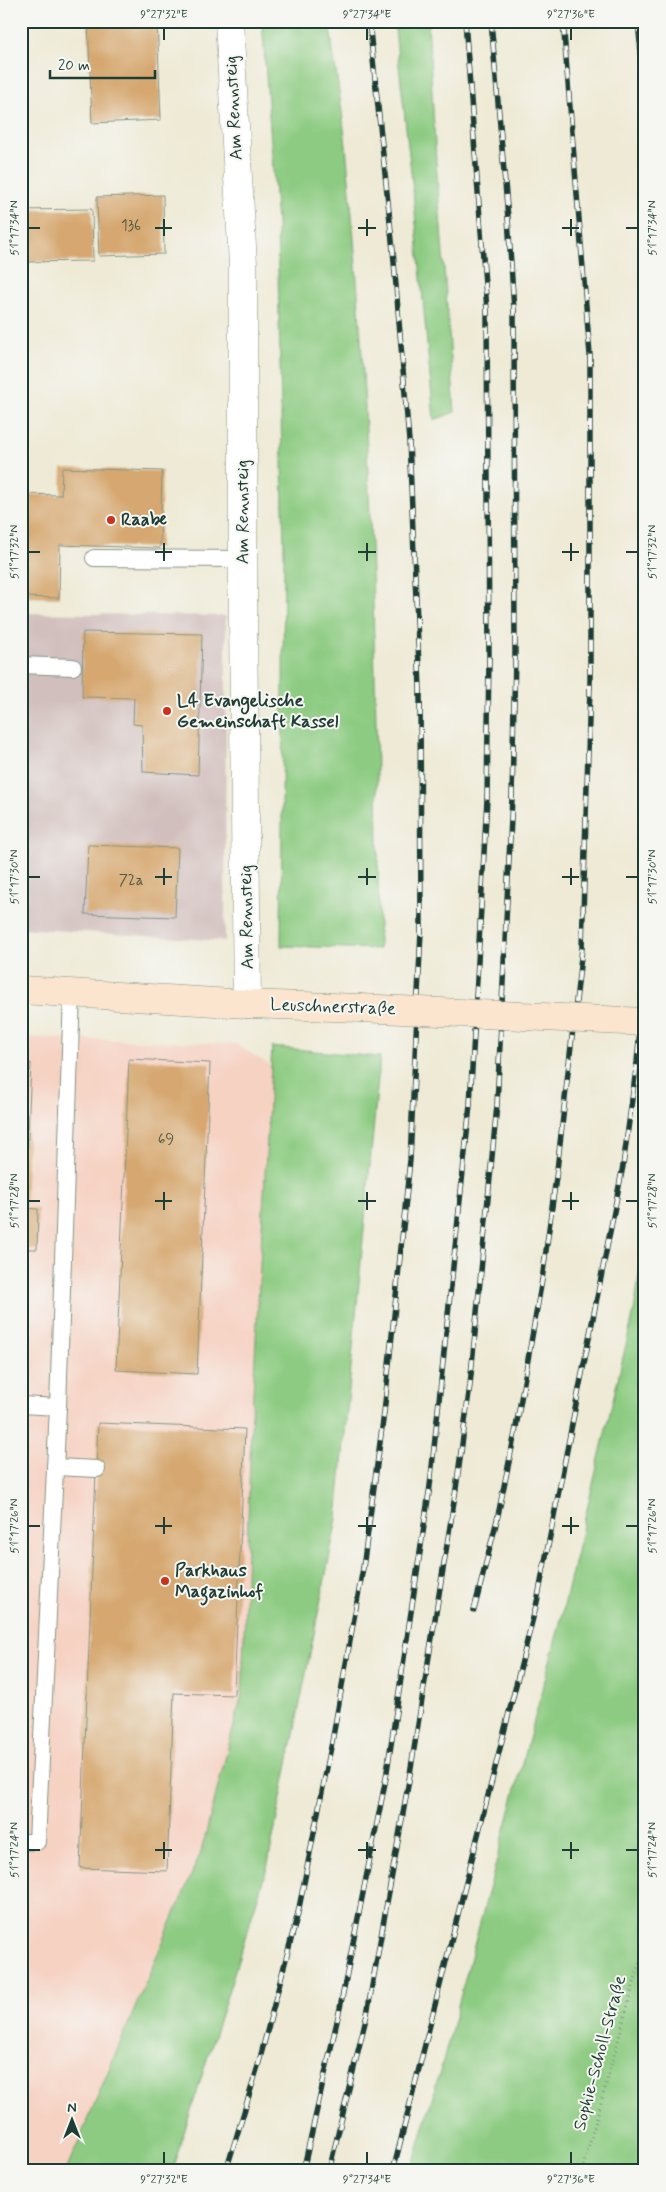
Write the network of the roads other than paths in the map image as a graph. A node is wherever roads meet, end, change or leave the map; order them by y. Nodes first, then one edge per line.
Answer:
1 (229, 21) edge
2 (94, 558) dead end
3 (244, 559) junction
4 (21, 664) edge
5 (73, 667) dead end
6 (21, 990) edge
7 (72, 993) junction
8 (248, 1004) junction
9 (645, 1022) edge
10 (21, 1405) edge
11 (58, 1407) junction
12 (55, 1467) junction
13 (97, 1469) dead end
14 (21, 1842) edge

1 - 3 street, Am Rennsteig
2 - 3 lane
3 - 8 street, Am Rennsteig
4 - 5 lane
6 - 7 main road, Leuschnerstraße
7 - 8 main road, Leuschnerstraße
7 - 11 lane
8 - 9 main road, Leuschnerstraße, bridge
10 - 11 lane
11 - 12 lane
12 - 13 lane
12 - 14 lane

